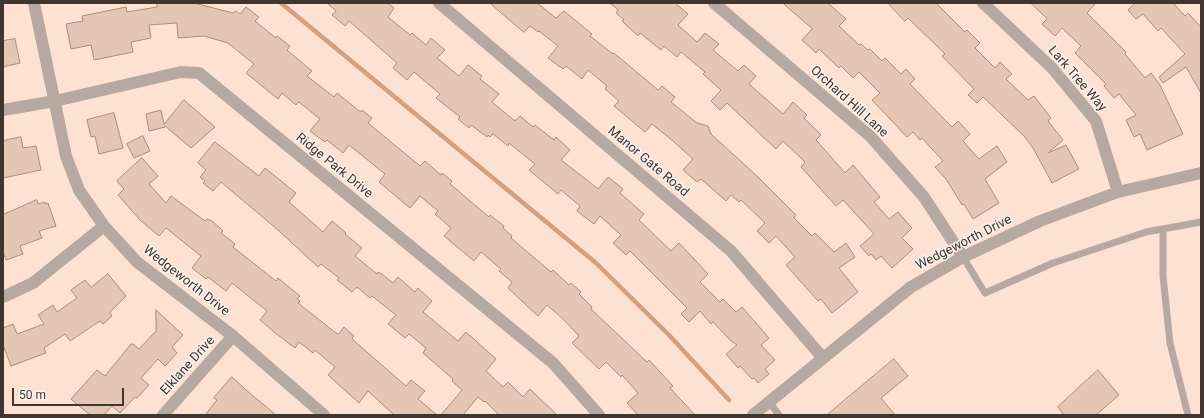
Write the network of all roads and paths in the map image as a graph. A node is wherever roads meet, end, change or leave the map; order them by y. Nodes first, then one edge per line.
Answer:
1 (34, 3) edge
2 (439, 3) edge
3 (714, 3) edge
4 (983, 3) edge
5 (55, 101) junction
6 (3, 110) edge
7 (1201, 173) edge
8 (1118, 192) junction
9 (1201, 222) edge
10 (104, 226) junction
11 (1163, 229) junction
12 (963, 257) junction
13 (3, 297) edge
14 (233, 336) junction
15 (823, 358) junction
16 (769, 402) junction
17 (163, 415) edge
18 (324, 415) edge
19 (600, 415) edge
20 (753, 415) edge
21 (779, 415) edge
22 (1188, 415) edge

1 - 5 street, Wedgeworth Drive
2 - 15 street, Manor Gate Road
3 - 12 street, Orchard Hill Lane
4 - 8 street, Lark Tree Way
5 - 6 street, Ridge Park Drive
5 - 10 street, Wedgeworth Drive
5 - 19 street, Ridge Park Drive
7 - 8 street, Wedgeworth Drive
8 - 12 street, Wedgeworth Drive
9 - 11 lane
10 - 13 street
10 - 14 street, Wedgeworth Drive
11 - 12 lane
11 - 22 lane
12 - 15 street, Wedgeworth Drive
14 - 17 street, Elklane Drive
14 - 18 street, Wedgeworth Drive
15 - 16 street, Wedgeworth Drive
16 - 20 street, Wedgeworth Drive
16 - 21 lane

